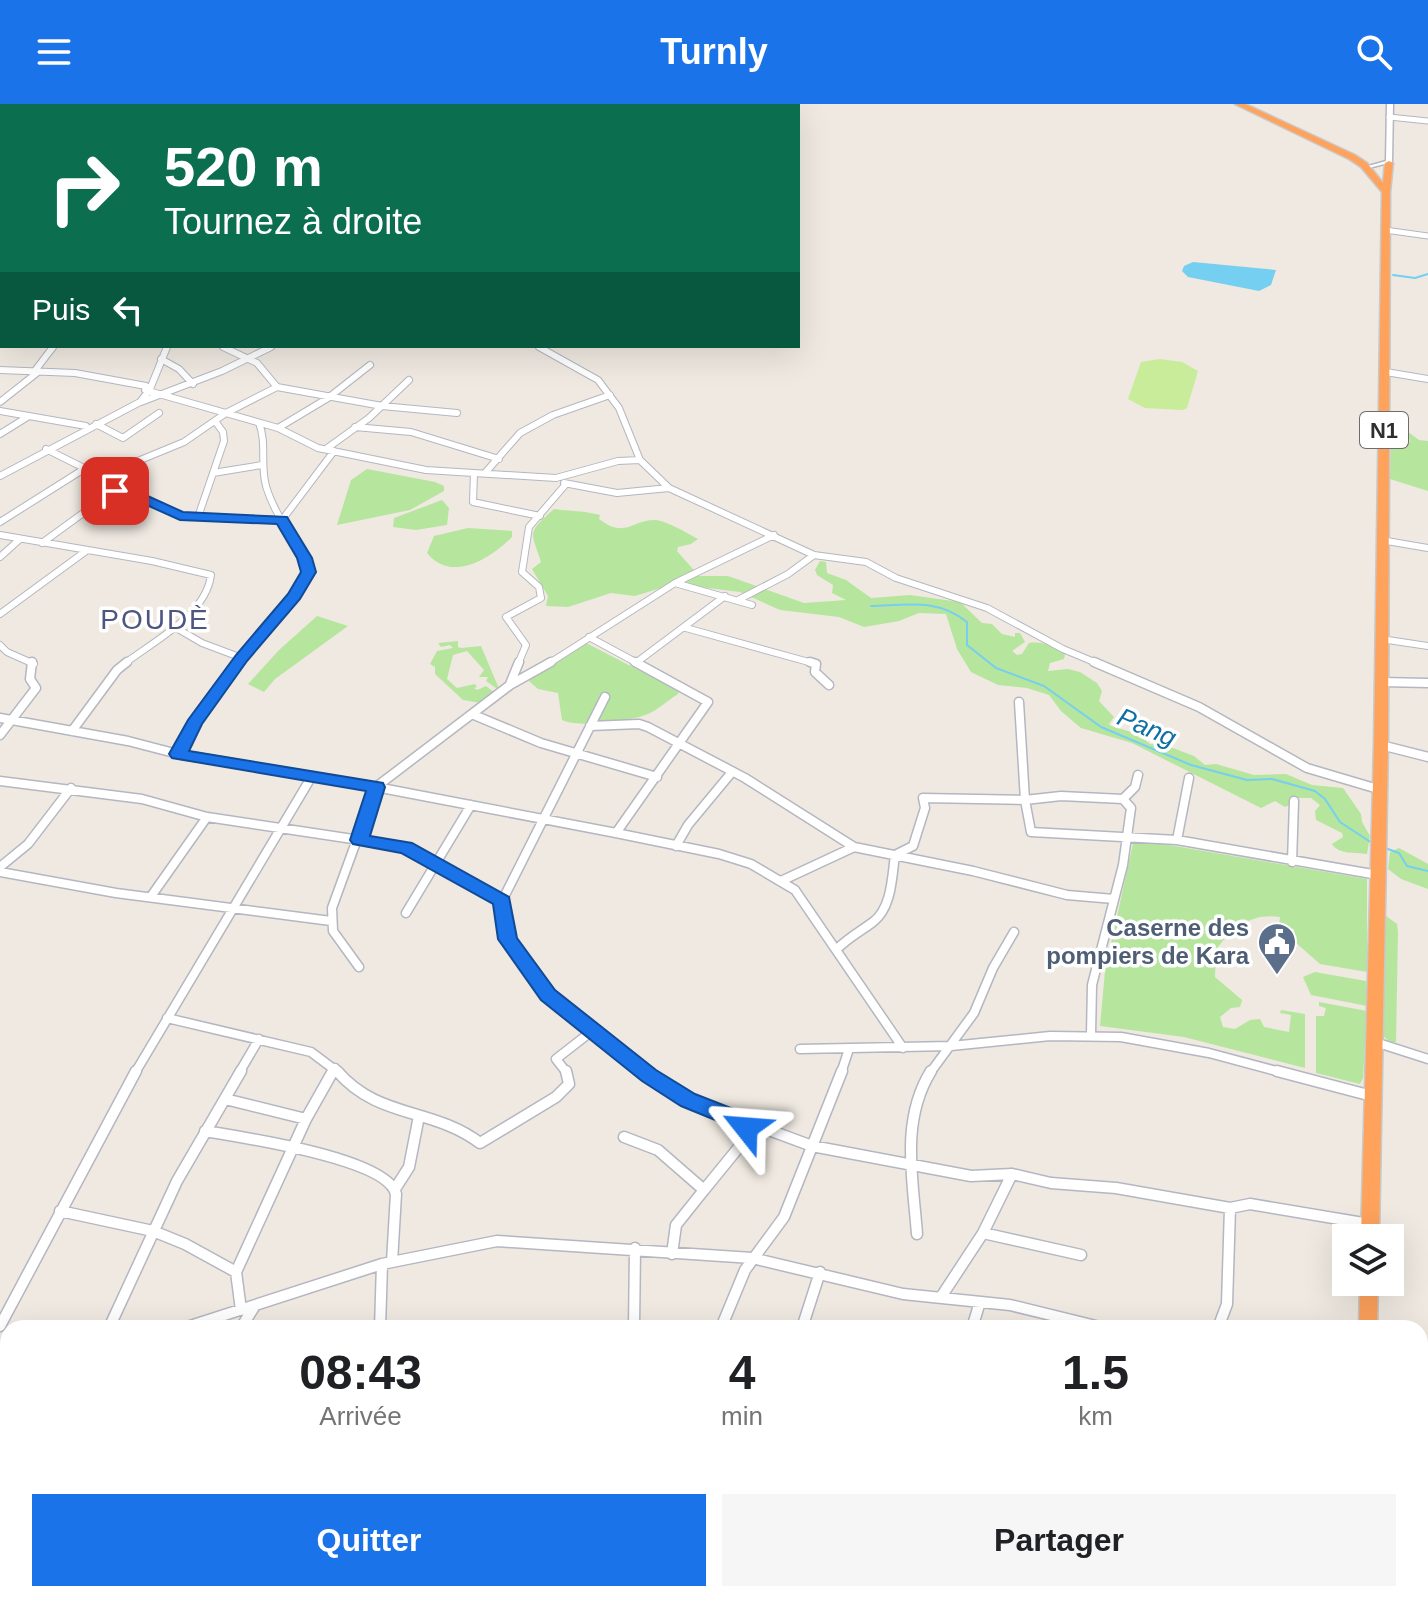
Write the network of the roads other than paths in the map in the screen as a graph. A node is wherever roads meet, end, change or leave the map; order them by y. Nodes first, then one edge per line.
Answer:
1 (1239, 104) edge
2 (1387, 104) edge
3 (1389, 117) junction
4 (1428, 121) edge
5 (1387, 143) junction
6 (1389, 163) junction
7 (1366, 166) junction
8 (1386, 192) junction
9 (1385, 230) junction
10 (1428, 236) edge
11 (53, 348) edge
12 (164, 348) edge
13 (164, 348) edge
14 (226, 348) edge
15 (268, 348) edge
16 (542, 348) edge
17 (249, 358) junction
18 (161, 359) junction
19 (370, 365) dead end
20 (0, 370) edge
21 (36, 372) junction
22 (1386, 372) junction
23 (409, 380) dead end
24 (1428, 382) edge
25 (193, 384) junction
26 (277, 387) junction
27 (147, 389) junction
28 (165, 395) junction
29 (610, 395) junction
30 (328, 398) junction
31 (0, 402) edge
32 (140, 402) junction
33 (382, 406) junction
34 (0, 411) edge
35 (159, 413) dead end
36 (226, 413) junction
37 (457, 413) dead end
38 (29, 416) junction
39 (215, 421) junction
40 (259, 422) junction
41 (96, 424) junction
42 (86, 426) junction
43 (355, 427) junction
44 (278, 428) junction
45 (0, 434) edge
46 (46, 449) junction
47 (326, 449) junction
48 (334, 451) junction
49 (499, 459) junction
50 (640, 460) junction
51 (262, 465) junction
52 (84, 469) junction
53 (213, 473) junction
54 (474, 473) junction
55 (485, 473) junction
56 (0, 475) edge
57 (99, 477) junction
58 (556, 478) junction
59 (566, 484) junction
60 (119, 487) junction
61 (669, 488) junction
62 (540, 516) junction
63 (198, 517) junction
64 (282, 520) junction
65 (0, 522) edge
66 (0, 535) edge
67 (773, 535) junction
68 (20, 539) junction
69 (1381, 540) junction
70 (42, 543) junction
71 (1428, 548) edge
72 (87, 551) junction
73 (814, 555) junction
74 (0, 557) edge
75 (675, 583) junction
76 (725, 596) junction
77 (738, 600) junction
78 (752, 605) dead end
79 (0, 614) edge
80 (173, 626) junction
81 (686, 628) junction
82 (589, 637) junction
83 (1381, 639) junction
84 (0, 645) edge
85 (1428, 646) edge
86 (242, 658) junction
87 (637, 662) junction
88 (1381, 682) junction
89 (1428, 683) edge
90 (510, 685) junction
91 (829, 685) dead end
92 (605, 697) dead end
93 (1019, 702) dead end
94 (474, 715) junction
95 (0, 718) edge
96 (12, 721) junction
97 (590, 726) junction
98 (72, 731) junction
99 (0, 735) edge
100 (682, 742) junction
101 (1381, 745) junction
102 (178, 754) junction
103 (578, 755) junction
104 (1428, 757) edge
105 (732, 772) junction
106 (1138, 775) dead end
107 (312, 776) junction
108 (657, 777) junction
109 (1189, 778) dead end
110 (0, 781) edge
111 (376, 787) junction
112 (71, 788) junction
113 (1378, 789) junction
114 (1123, 799) junction
115 (1025, 800) junction
116 (1294, 801) dead end
117 (471, 805) junction
118 (207, 817) junction
119 (542, 819) junction
120 (281, 827) junction
121 (616, 833) junction
122 (1129, 835) junction
123 (359, 840) junction
124 (1177, 840) junction
125 (676, 846) junction
126 (854, 847) junction
127 (895, 855) junction
128 (1292, 862) junction
129 (436, 866) junction
130 (0, 870) edge
131 (1378, 875) junction
132 (781, 881) junction
133 (152, 895) junction
134 (1114, 899) junction
135 (502, 901) junction
136 (232, 907) junction
137 (406, 913) dead end
138 (331, 921) junction
139 (1014, 932) dead end
140 (837, 949) junction
141 (359, 967) dead end
142 (167, 1018) junction
143 (592, 1031) junction
144 (1091, 1035) junction
145 (259, 1039) junction
146 (1374, 1042) junction
147 (951, 1046) junction
148 (903, 1048) junction
149 (800, 1049) dead end
150 (849, 1049) junction
151 (1428, 1059) edge
152 (335, 1068) junction
153 (1373, 1097) junction
154 (225, 1099) junction
155 (419, 1116) junction
156 (306, 1119) junction
157 (746, 1123) junction
158 (205, 1131) junction
159 (624, 1137) dead end
160 (812, 1146) junction
161 (293, 1149) junction
162 (911, 1164) junction
163 (1012, 1174) junction
164 (395, 1189) junction
165 (704, 1190) junction
166 (1230, 1208) junction
167 (60, 1211) junction
168 (1339, 1224) edge
169 (1370, 1224) edge
170 (153, 1231) junction
171 (983, 1233) junction
172 (917, 1234) dead end
173 (635, 1248) junction
174 (672, 1254) junction
175 (1081, 1255) dead end
176 (752, 1258) junction
177 (387, 1263) junction
178 (236, 1272) junction
179 (820, 1272) junction
180 (1369, 1296) edge
181 (941, 1297) junction
182 (980, 1302) junction
183 (254, 1306) junction
184 (241, 1310) junction
185 (3, 1320) edge
186 (113, 1320) edge
187 (209, 1320) edge
188 (246, 1320) edge
189 (381, 1320) edge
190 (634, 1320) edge
191 (722, 1320) edge
192 (805, 1320) edge
193 (974, 1320) edge
194 (1071, 1320) edge
195 (1221, 1320) edge
196 (1368, 1320) edge

1 - 7 highway
2 - 3 main road
2 - 5 main road
3 - 4 street
3 - 5 main road
5 - 6 main road
5 - 7 main road
6 - 7 main road
6 - 8 highway
7 - 8 highway
8 - 9 highway, N1
9 - 10 street
9 - 22 highway, N1
11 - 21 street
12 - 18 street
13 - 27 street
14 - 17 street
15 - 17 street
16 - 29 street
17 - 25 street
17 - 26 street
18 - 25 street
18 - 27 street
19 - 30 street
20 - 21 street
21 - 27 street
21 - 31 street
22 - 24 street
22 - 69 highway, N1
23 - 33 street
25 - 28 street
26 - 30 street
26 - 36 street
27 - 28 street
27 - 32 street
27 - 42 street
28 - 32 street
28 - 36 street
29 - 49 street
29 - 50 street
30 - 33 street
30 - 44 street
32 - 41 street
33 - 37 street
33 - 43 street
34 - 38 street
35 - 41 street
36 - 39 street
36 - 40 street
38 - 42 street
38 - 45 street
39 - 53 street
39 - 57 street
40 - 44 street
40 - 51 street
41 - 46 street
42 - 56 street
43 - 47 street
43 - 49 street
44 - 47 street
46 - 52 street
46 - 56 street
47 - 48 street
48 - 54 street
48 - 64 street
49 - 55 street
50 - 58 street
50 - 61 street
51 - 53 street
51 - 64 street
52 - 57 street
52 - 65 street
53 - 63 street
54 - 55 street
54 - 62 street
55 - 58 street
57 - 60 street
58 - 59 street
59 - 61 street
59 - 62 street
60 - 63 street
60 - 70 street
61 - 67 street
62 - 90 street
63 - 64 street
64 - 86 street
66 - 68 street
67 - 73 street
67 - 75 street
68 - 70 street
68 - 74 street
69 - 71 street
69 - 83 highway, N1
70 - 72 street
72 - 79 street
72 - 80 street
73 - 77 street
73 - 113 street
75 - 76 street
75 - 82 street
76 - 77 street
76 - 81 street
77 - 78 street
80 - 86 street
80 - 98 street
81 - 87 street
81 - 91 street
82 - 87 street
82 - 90 street
83 - 85 street
83 - 88 highway, N1
84 - 96 street
86 - 102 street
87 - 100 street
88 - 89 street
88 - 101 highway, N1
90 - 94 street
92 - 97 street
93 - 115 street
94 - 103 street
94 - 111 street
95 - 96 street
96 - 98 street
96 - 99 street
97 - 100 street
97 - 103 street
98 - 102 street
100 - 105 street
100 - 108 street
101 - 104 street
101 - 113 highway, N1
102 - 107 street
103 - 108 street
103 - 119 street
105 - 125 street
105 - 126 street
106 - 114 street
107 - 111 street
107 - 120 street
108 - 121 street
109 - 124 street
110 - 112 street
111 - 117 street
111 - 123 street
112 - 118 street
112 - 130 street
113 - 131 highway, N1
114 - 115 street
114 - 122 street
115 - 122 street
115 - 127 street
116 - 128 street
117 - 119 street
117 - 129 street
118 - 120 street
118 - 133 street
119 - 121 street
119 - 135 street
120 - 123 street
120 - 136 street
121 - 125 street
122 - 124 street
122 - 134 street
123 - 129 street
123 - 138 street
124 - 128 street
125 - 132 street
126 - 127 street
126 - 132 street
127 - 134 street
127 - 140 street
128 - 131 street
129 - 135 street
129 - 137 street
130 - 133 street
131 - 146 highway, N1
132 - 140 street
133 - 136 street
134 - 144 street
135 - 143 street
136 - 138 street
136 - 142 street
138 - 141 street
139 - 147 street
140 - 148 street
142 - 145 street
142 - 167 street
143 - 155 street
143 - 157 street
144 - 147 street
144 - 153 street
145 - 152 street
145 - 154 street
146 - 151 street
146 - 153 highway, N1
147 - 148 street
147 - 162 street
148 - 150 street
149 - 150 street
150 - 160 street
152 - 155 street
152 - 156 street
153 - 169 highway, N1
154 - 156 street
154 - 158 street
155 - 164 street
156 - 161 street
157 - 160 street
157 - 165 street
158 - 161 street
158 - 170 street
159 - 165 street
160 - 162 street
160 - 176 street
161 - 164 street
161 - 178 street
162 - 163 street
162 - 172 street
163 - 166 street
163 - 171 street
164 - 177 street
165 - 174 street
166 - 168 street
166 - 195 street
167 - 170 street
167 - 185 street
170 - 178 street
170 - 186 street
171 - 175 street
171 - 181 street
173 - 174 street
173 - 177 street
173 - 190 street
174 - 176 street
176 - 179 street
176 - 191 street
177 - 183 street
177 - 189 street
178 - 184 street
179 - 181 street
179 - 192 street
180 - 196 highway
181 - 182 street
182 - 193 street
182 - 194 street
183 - 184 street
183 - 188 street
184 - 187 street

